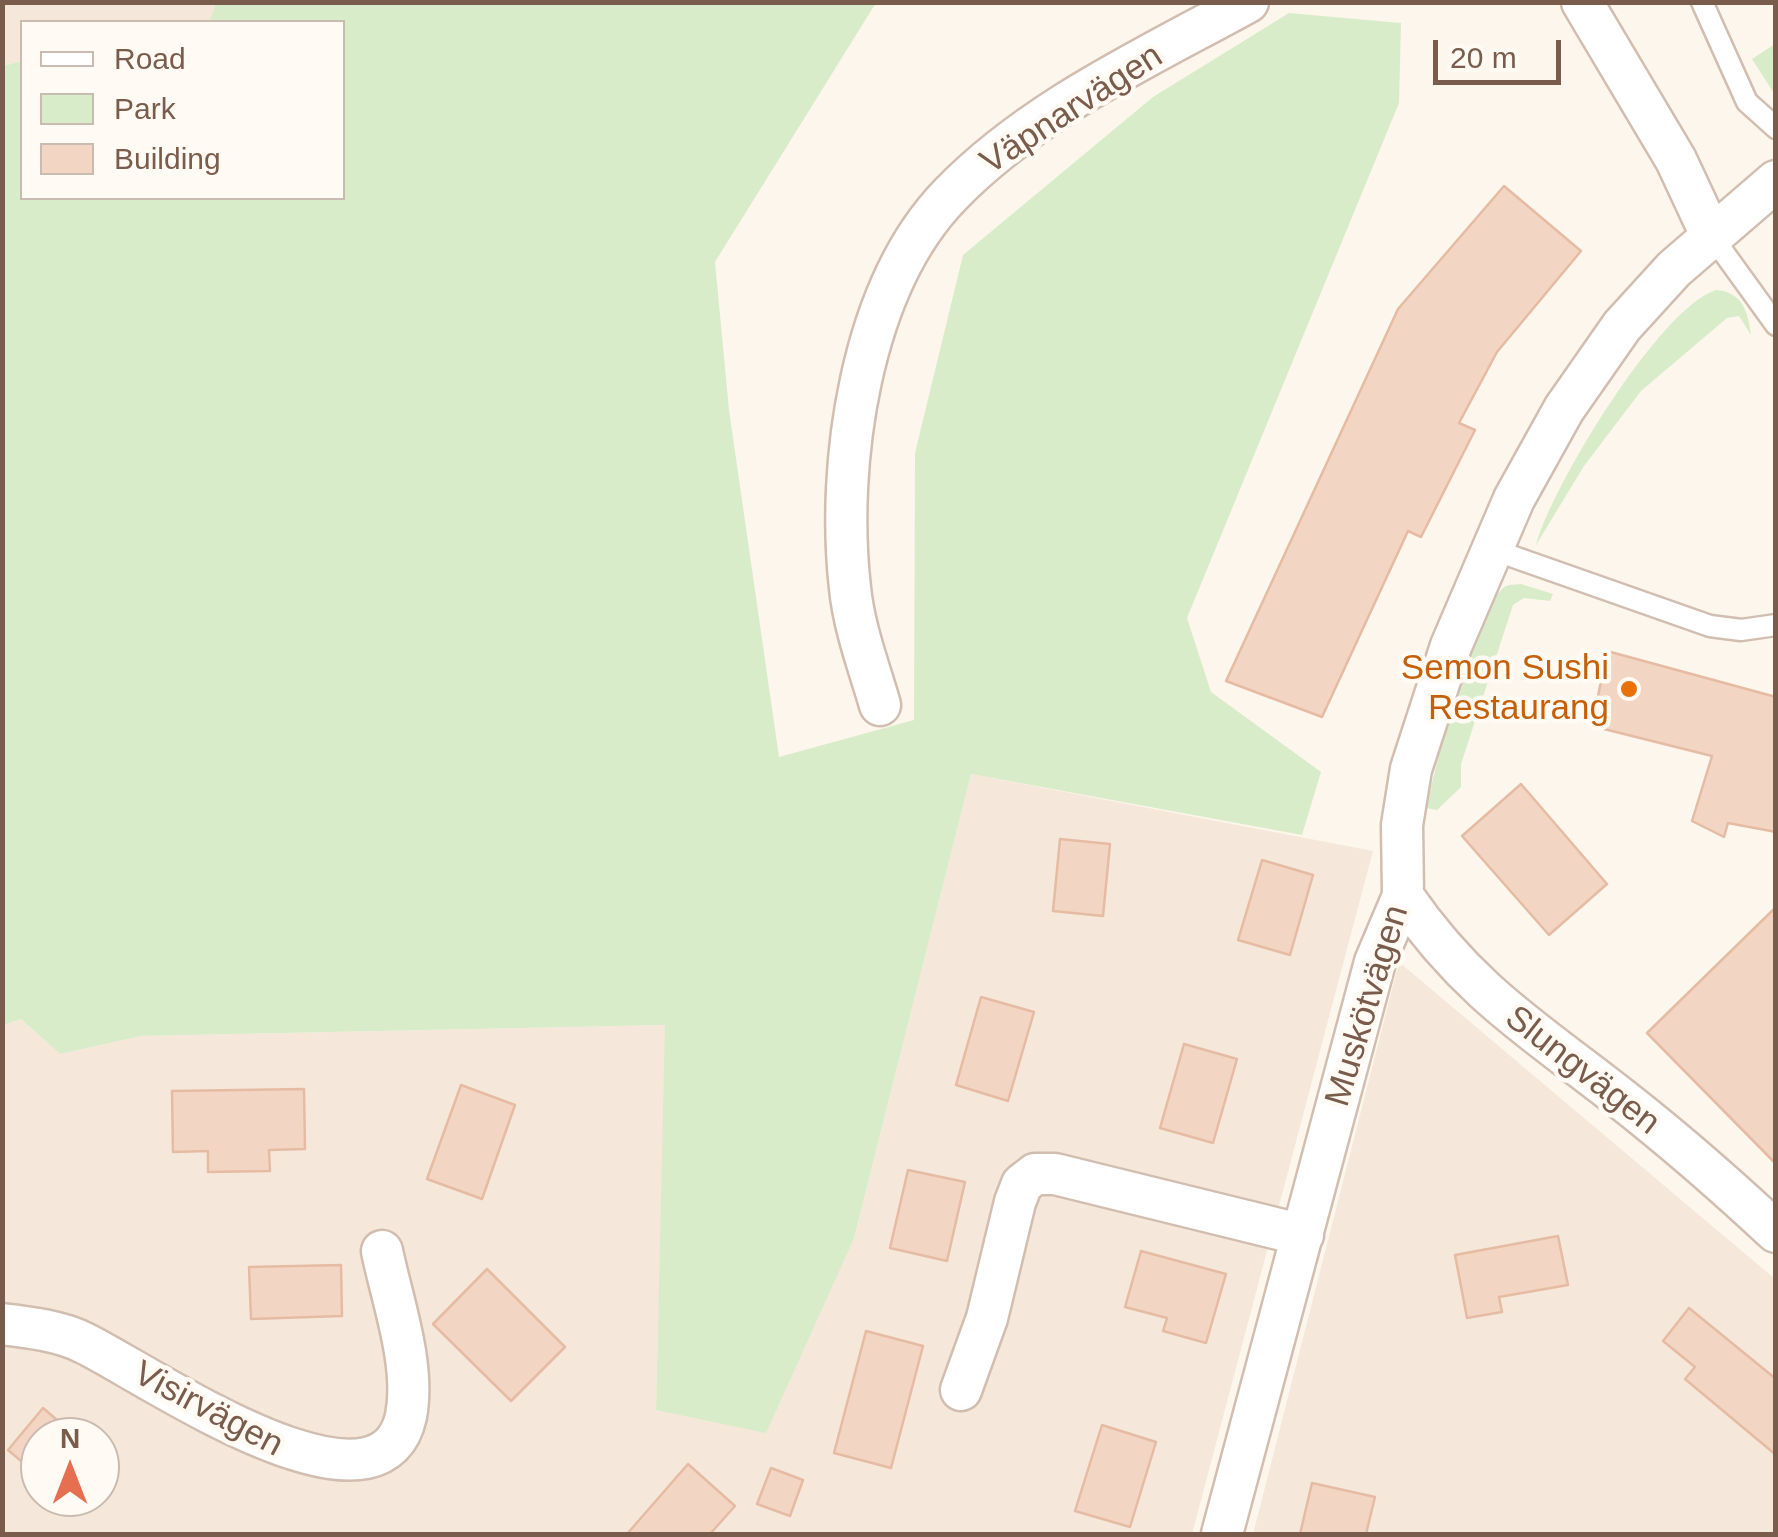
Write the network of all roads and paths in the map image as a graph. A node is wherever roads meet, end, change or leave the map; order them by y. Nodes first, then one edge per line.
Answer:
1 (1248, 2) edge
2 (1582, 2) edge
3 (1702, 2) edge
4 (1776, 128) edge
5 (1776, 181) edge
6 (1712, 235) junction
7 (1776, 326) edge
8 (1494, 550) junction
9 (1776, 625) edge
10 (880, 705) dead end
11 (1403, 896) junction
12 (1776, 1232) edge
13 (1303, 1234) junction
14 (382, 1251) dead end
15 (2, 1324) edge
16 (961, 1390) dead end
17 (1222, 1534) edge

1 - 10 street, Väpnarvägen
2 - 6 street
3 - 4 lane
5 - 6 street, Muskötvägen
6 - 7 lane
6 - 8 street, Muskötvägen
8 - 9 lane
8 - 11 street, Muskötvägen
11 - 12 street, Slungvägen
11 - 13 street, Muskötvägen
13 - 16 street
13 - 17 street, Muskötvägen
14 - 15 street, Visirvägen

